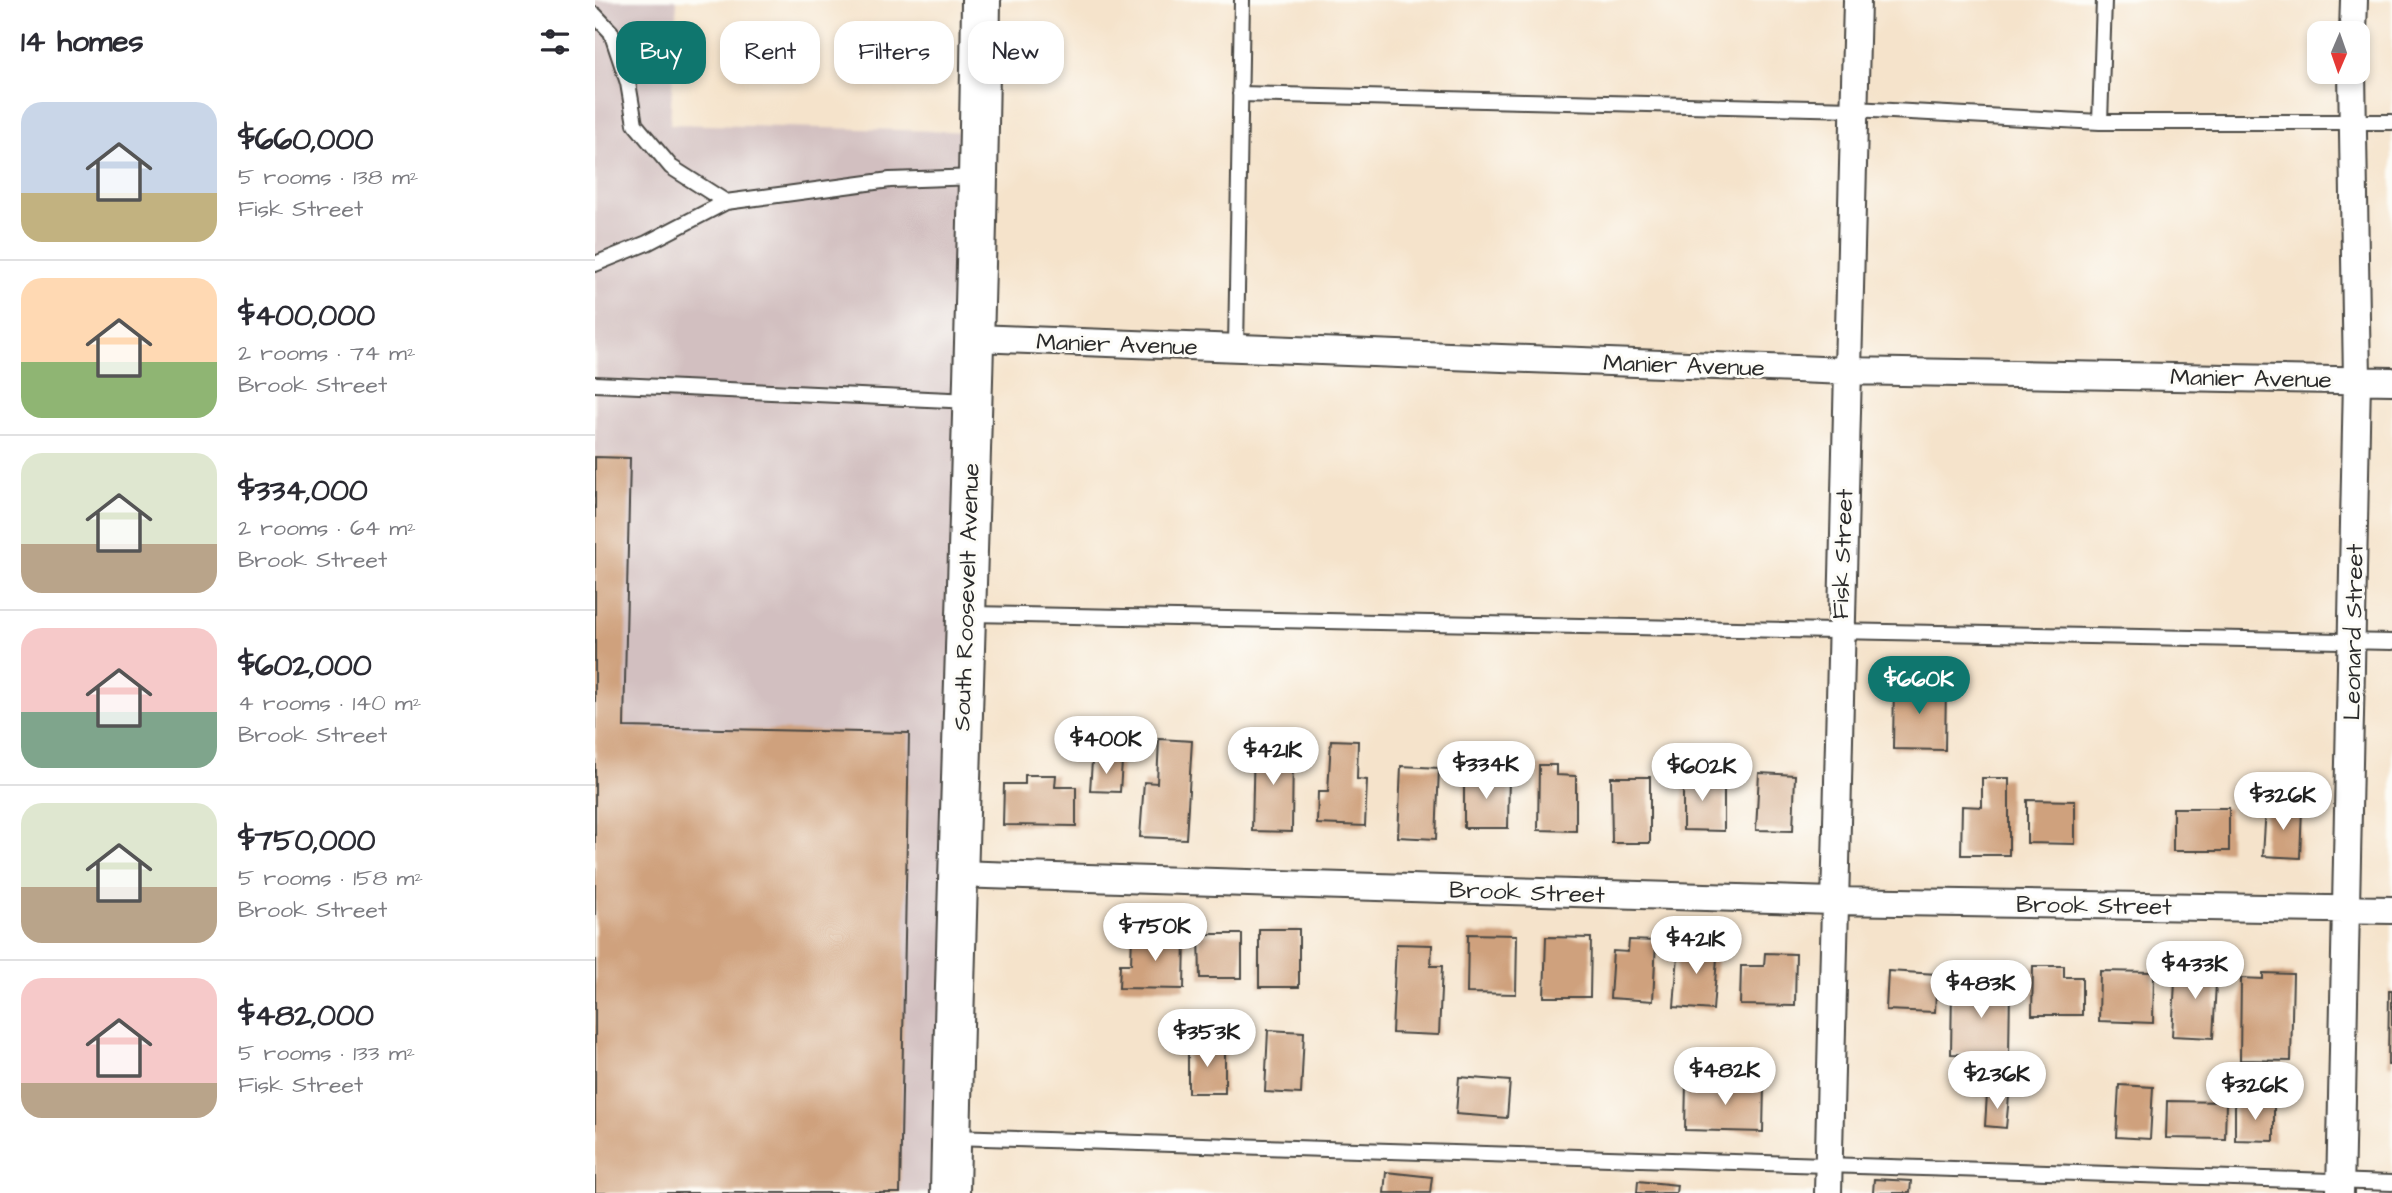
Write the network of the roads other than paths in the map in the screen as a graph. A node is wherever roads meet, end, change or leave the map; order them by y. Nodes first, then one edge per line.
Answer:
1 (981, 0) edge
2 (1242, 0) edge
3 (1857, 0) edge
4 (2104, 0) edge
5 (2354, 0) edge
6 (595, 15) edge
7 (2353, 21) edge
8 (2352, 84) edge
9 (1240, 94) junction
10 (1854, 109) junction
11 (2351, 121) junction
12 (2100, 122) junction
13 (2392, 122) edge
14 (978, 177) junction
15 (726, 202) junction
16 (595, 264) edge
17 (976, 338) junction
18 (1236, 348) junction
19 (1847, 371) junction
20 (2357, 380) junction
21 (2392, 381) edge
22 (595, 384) edge
23 (974, 401) junction
24 (966, 614) junction
25 (1840, 632) junction
26 (2353, 641) junction
27 (2392, 642) edge
28 (956, 874) junction
29 (1833, 901) junction
30 (2348, 909) junction
31 (2392, 910) edge
32 (951, 1137) junction
33 (1828, 1164) junction
34 (2392, 1183) edge
35 (2340, 1187) edge
36 (950, 1193) edge
37 (1828, 1193) edge

1 - 14 street, South Roosevelt Avenue
2 - 9 lane
3 - 10 street, Fisk Street
4 - 12 lane
5 - 7 street
6 - 15 lane
8 - 11 street, Leonard Street
9 - 10 lane
9 - 18 lane
10 - 12 lane
10 - 19 street, Fisk Street
11 - 12 lane
11 - 13 lane
11 - 20 street, Leonard Street
14 - 15 lane
14 - 17 street, South Roosevelt Avenue
15 - 16 lane
17 - 18 street, Manier Avenue
17 - 23 street, South Roosevelt Avenue
18 - 19 street, Manier Avenue
19 - 20 street, Manier Avenue
19 - 25 street, Fisk Street
20 - 21 street, Manier Avenue
20 - 26 street, Leonard Street
22 - 23 lane
23 - 24 street, South Roosevelt Avenue
24 - 25 lane
24 - 28 street, South Roosevelt Avenue
25 - 26 lane
25 - 29 street, Fisk Street
26 - 27 lane
26 - 30 street, Leonard Street
28 - 29 street, Brook Street
28 - 32 street, South Roosevelt Avenue
29 - 30 street, Brook Street
29 - 33 street, Fisk Street
30 - 31 street, Brook Street
30 - 35 street, Leonard Street
32 - 33 lane
32 - 36 street, South Roosevelt Avenue
33 - 35 lane
33 - 37 street, Fisk Street
34 - 35 lane

